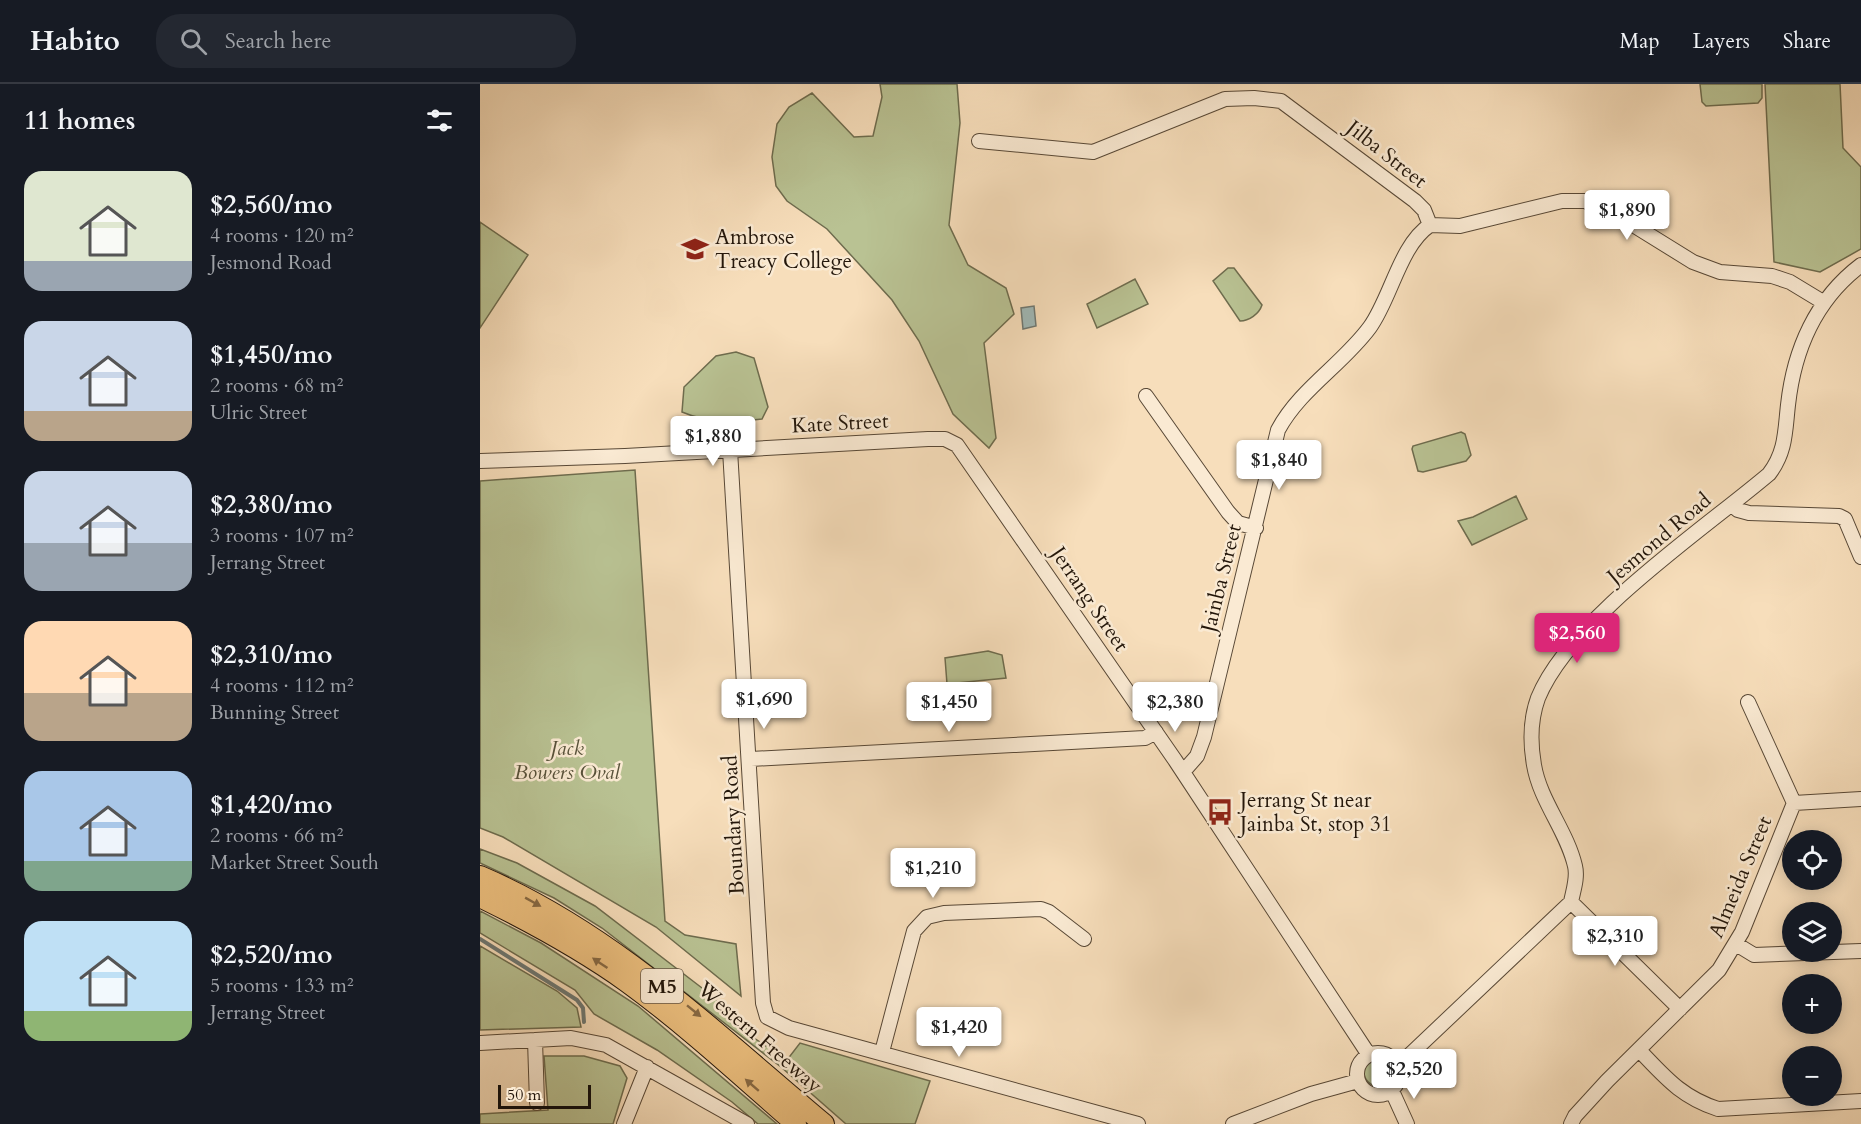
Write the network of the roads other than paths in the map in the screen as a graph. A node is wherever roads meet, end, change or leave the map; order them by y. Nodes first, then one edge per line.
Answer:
1 (979, 141) dead end
2 (1430, 225) junction
3 (1861, 265) edge
4 (1824, 302) junction
5 (1146, 396) dead end
6 (951, 442) joint
7 (730, 450) junction
8 (480, 461) edge
9 (1732, 505) junction
10 (1256, 528) junction
11 (1861, 557) edge
12 (1748, 702) dead end
13 (1156, 732) junction
14 (751, 759) junction
15 (1183, 772) junction
16 (1861, 799) edge
17 (1794, 803) junction
18 (480, 876) edge
19 (480, 897) edge
20 (1571, 902) junction
21 (1084, 939) dead end
22 (1736, 944) junction
23 (1861, 951) edge
24 (1680, 1009) junction
25 (535, 1040) junction
26 (480, 1043) edge
27 (1639, 1050) junction
28 (882, 1052) junction
29 (1369, 1055) junction
30 (1398, 1065) junction
31 (647, 1067) junction
32 (1358, 1081) junction
33 (1392, 1091) junction
34 (1861, 1101) edge
35 (537, 1103) dead end
36 (1736, 1109) junction
37 (624, 1124) edge
38 (747, 1124) edge
39 (796, 1124) edge
40 (824, 1124) edge
41 (1138, 1124) edge
42 (1233, 1124) edge
43 (1407, 1124) edge
44 (1571, 1124) edge
45 (1738, 1124) edge

1 - 2 street, Jilba Street
2 - 4 street
2 - 10 street, Jainba Street
3 - 4 street, Jesmond Road
4 - 9 street, Jesmond Road
5 - 10 street
6 - 7 street, Kate Street
6 - 13 street, Jerrang Street
7 - 8 street, Kate Street
7 - 14 street, Boundary Road
9 - 11 street
9 - 20 street, Jesmond Road
10 - 15 street, Jainba Street
12 - 17 street, Almeida Street
13 - 14 street
13 - 15 street, Jerrang Street
14 - 28 street, Boundary Road
15 - 29 street, Jerrang Street
16 - 17 street
17 - 22 street, Almeida Street
18 -> 40 highway, Western Freeway / M5
39 -> 19 highway, Western Freeway / M5
20 - 24 street
20 - 30 street
21 - 28 street
22 - 23 street
22 - 24 street, Almeida Street
24 - 27 street, Almeida Street
25 - 26 street
25 - 31 street
25 - 35 street
27 - 36 street
27 - 44 street, Almeida Street
28 - 41 street
29 - 30 street
29 - 32 street
30 - 33 street
31 - 37 street
31 - 38 street
32 - 33 street
32 - 42 street
33 - 43 street
34 - 36 street
36 - 45 street

